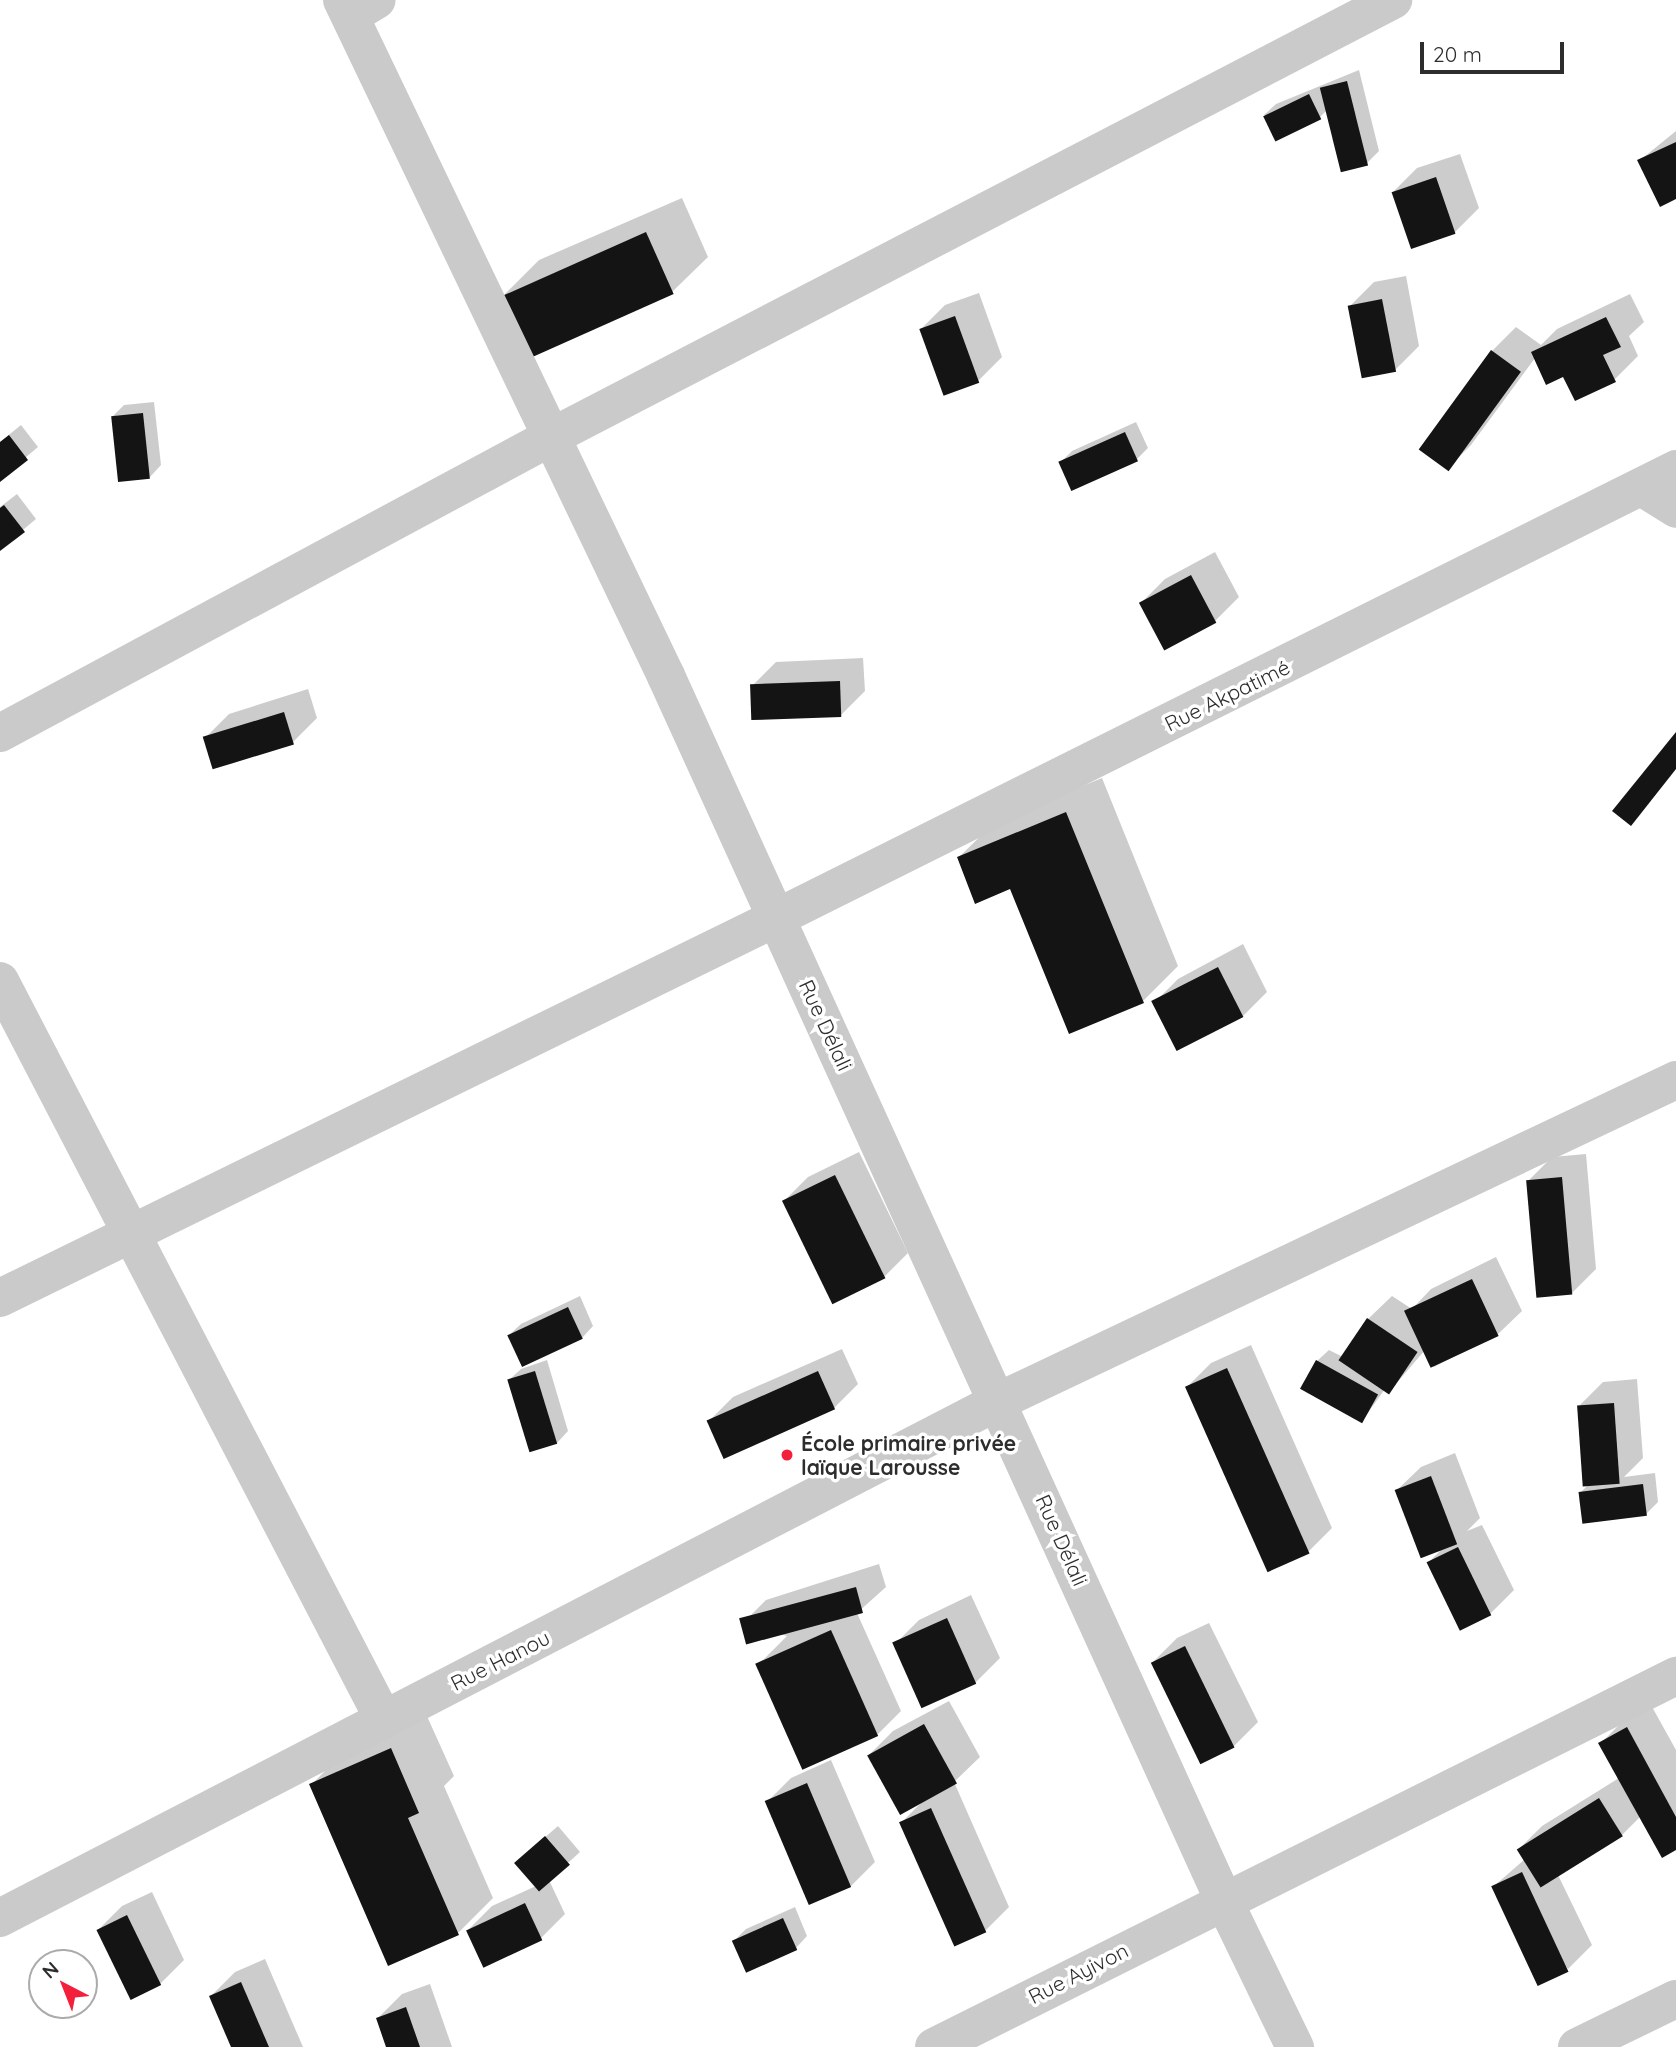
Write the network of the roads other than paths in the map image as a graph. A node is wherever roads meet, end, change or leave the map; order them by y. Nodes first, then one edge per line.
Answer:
1 (1392, 0) edge
2 (356, 5) edge
3 (551, 437) junction
4 (1676, 469) edge
5 (1643, 488) junction
6 (1676, 509) edge
7 (0, 733) edge
8 (776, 918) junction
9 (0, 981) edge
10 (1676, 1080) edge
11 (130, 1234) junction
12 (0, 1298) edge
13 (999, 1401) junction
14 (1676, 1676) edge
15 (384, 1720) junction
16 (1223, 1899) junction
17 (0, 1918) edge
18 (1676, 1999) edge
19 (934, 2047) edge
20 (1295, 2047) edge
21 (1577, 2047) edge

1 - 3 street
2 - 3 street, Rue Délali
3 - 7 street
3 - 8 street, Rue Délali
4 - 5 street, Rue Akpatimé
5 - 6 street
5 - 8 street, Rue Akpatimé
8 - 11 street, Rue Akpatimé
8 - 13 street, Rue Délali
9 - 11 street
10 - 13 street, Rue Hanou
11 - 12 street, Rue Akpatimé
11 - 15 street
13 - 15 street, Rue Hanou
13 - 16 street, Rue Délali
14 - 16 street, Rue Ayivon
15 - 17 street, Rue Hanou
16 - 19 street, Rue Ayivon
16 - 20 street, Rue Délali
18 - 21 street

